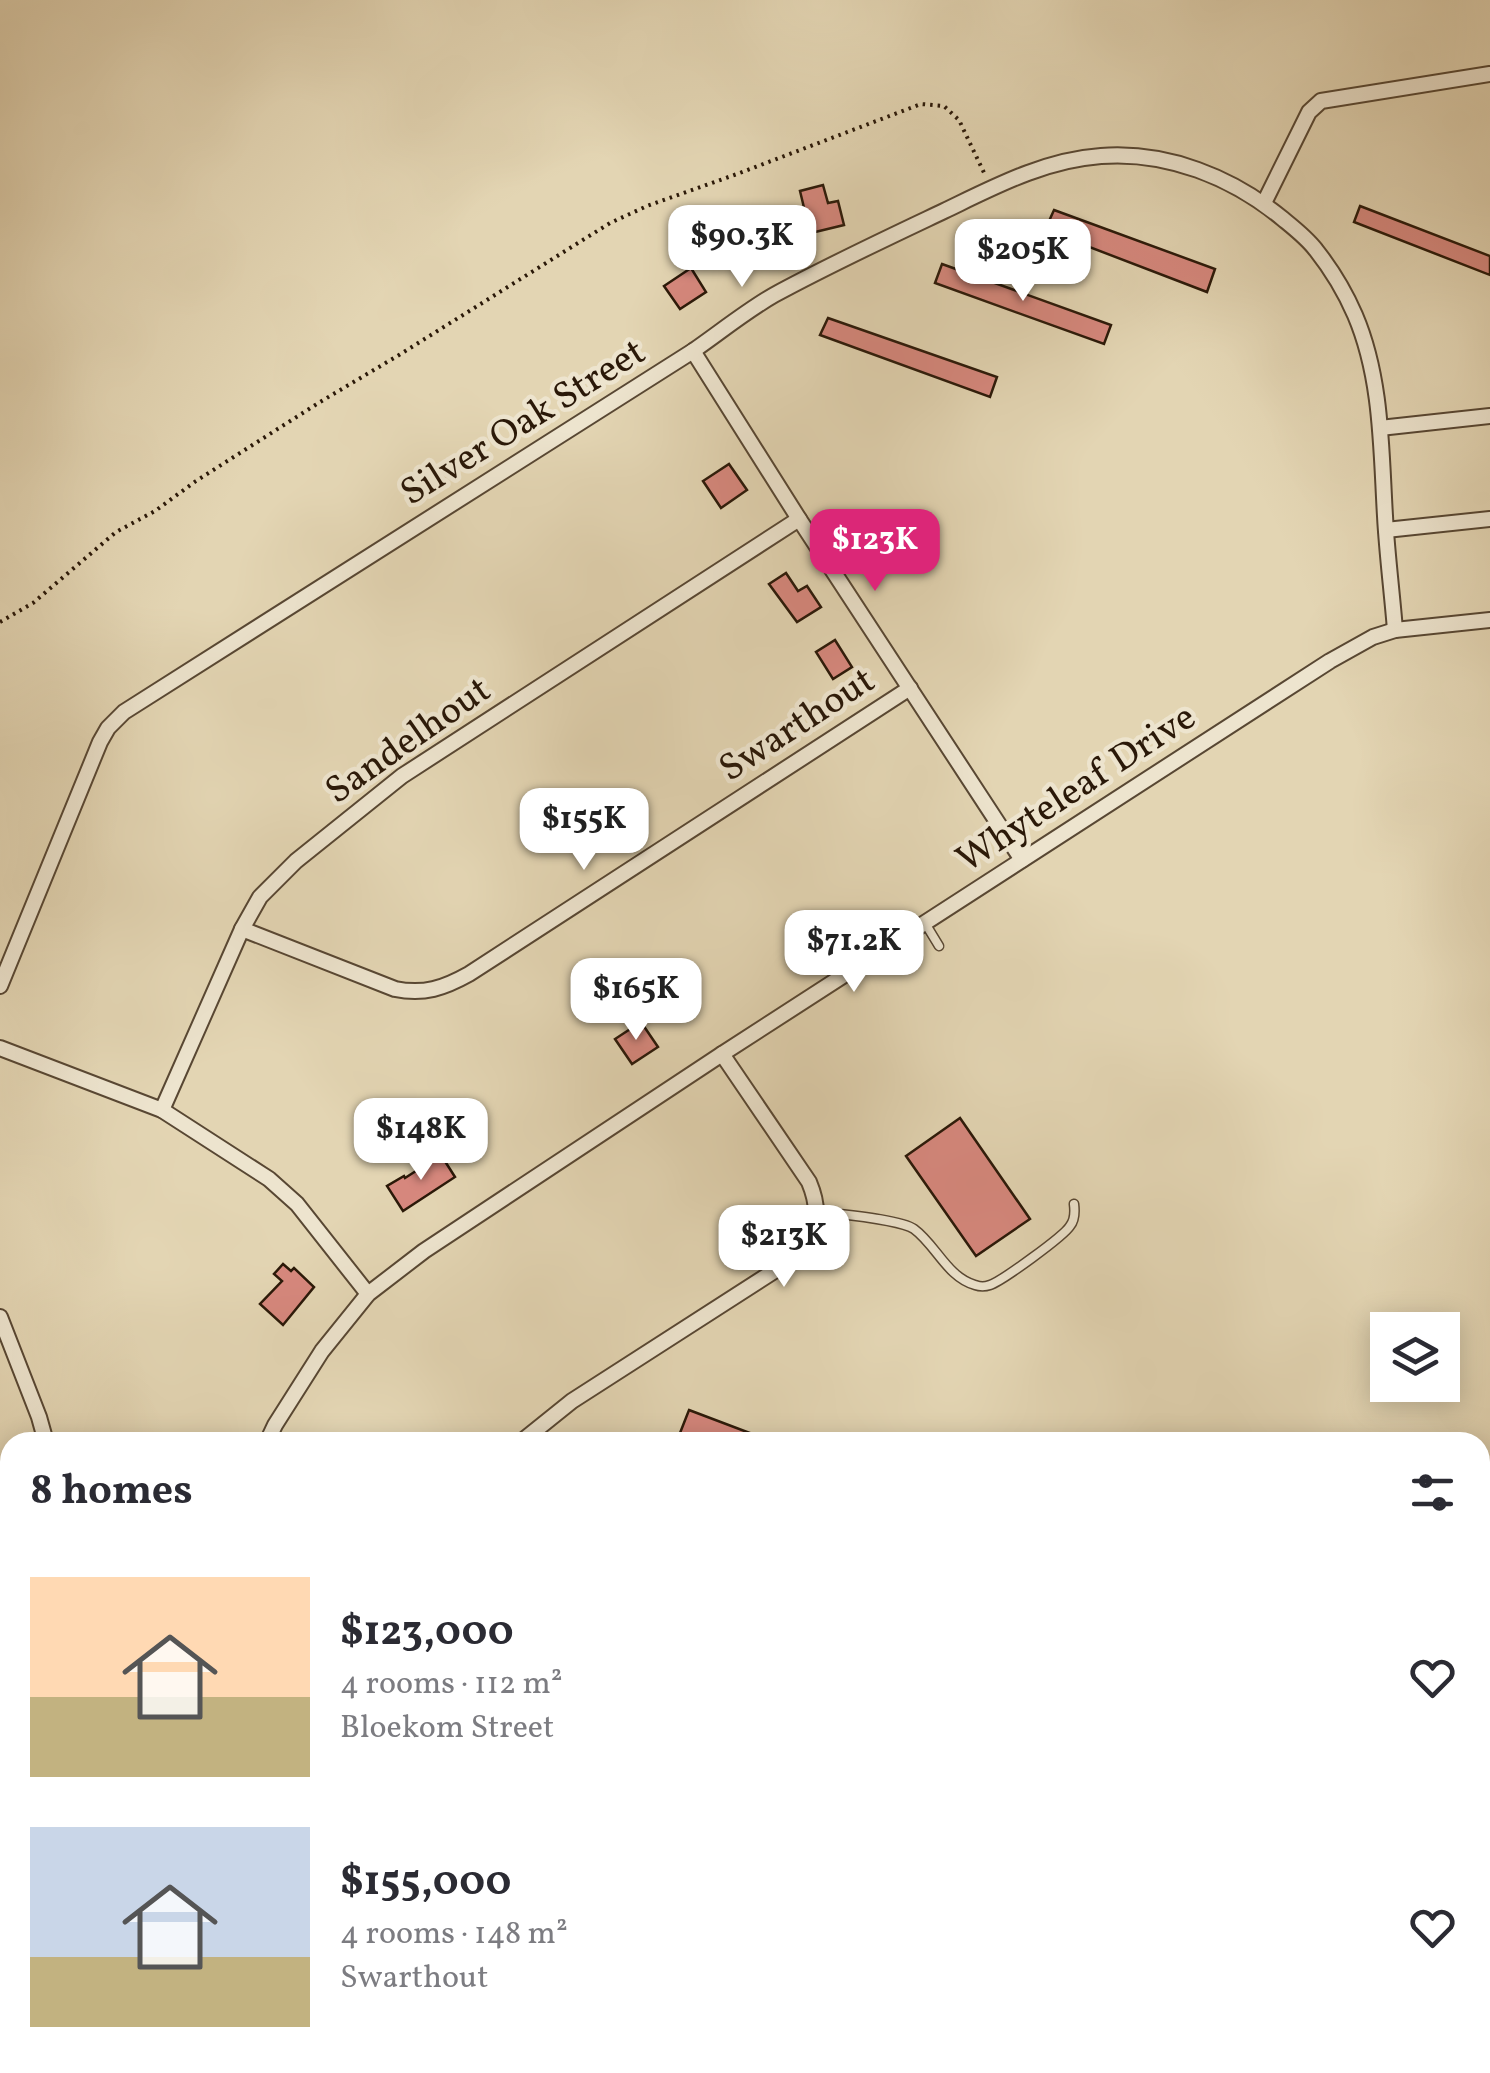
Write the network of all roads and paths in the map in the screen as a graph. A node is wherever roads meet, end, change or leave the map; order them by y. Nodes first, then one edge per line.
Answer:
1 (1490, 74) edge
2 (992, 188) junction
3 (1264, 203) junction
4 (693, 351) junction
5 (1490, 416) edge
6 (1380, 428) junction
7 (799, 519) junction
8 (1490, 519) edge
9 (1386, 530) junction
10 (1490, 620) edge
11 (0, 622) edge
12 (1395, 630) junction
13 (910, 688) junction
14 (1022, 860) junction
15 (925, 923) junction
16 (242, 928) junction
17 (939, 946) dead end
18 (0, 986) edge
19 (0, 1048) edge
20 (722, 1054) junction
21 (162, 1110) junction
22 (1074, 1204) dead end
23 (816, 1211) junction
24 (368, 1294) junction
25 (0, 1318) edge
26 (43, 1432) edge
27 (272, 1432) edge
28 (533, 1432) edge

1 - 3 street
2 - 3 street, Silver Oak Street
2 - 4 street, Silver Oak Street
2 - 11 path
3 - 6 street, Silver Oak Street
4 - 7 street
4 - 18 street, Silver Oak Street
5 - 6 street
6 - 9 street, Silver Oak Street
7 - 13 street
7 - 16 street, Sandelhout
8 - 9 street
9 - 12 street, Silver Oak Street
10 - 12 street, Whyteleaf Drive
12 - 14 street, Whyteleaf Drive
13 - 14 street
13 - 16 street, Swarthout
14 - 15 street, Whyteleaf Drive
15 - 17 lane
15 - 20 street, Whyteleaf Drive
16 - 21 street, Sandelhout
19 - 21 street
20 - 23 street
20 - 24 street, Whyteleaf Drive
21 - 24 street
22 - 23 lane
23 - 28 street
24 - 27 street, Whyteleaf Drive
25 - 26 street

